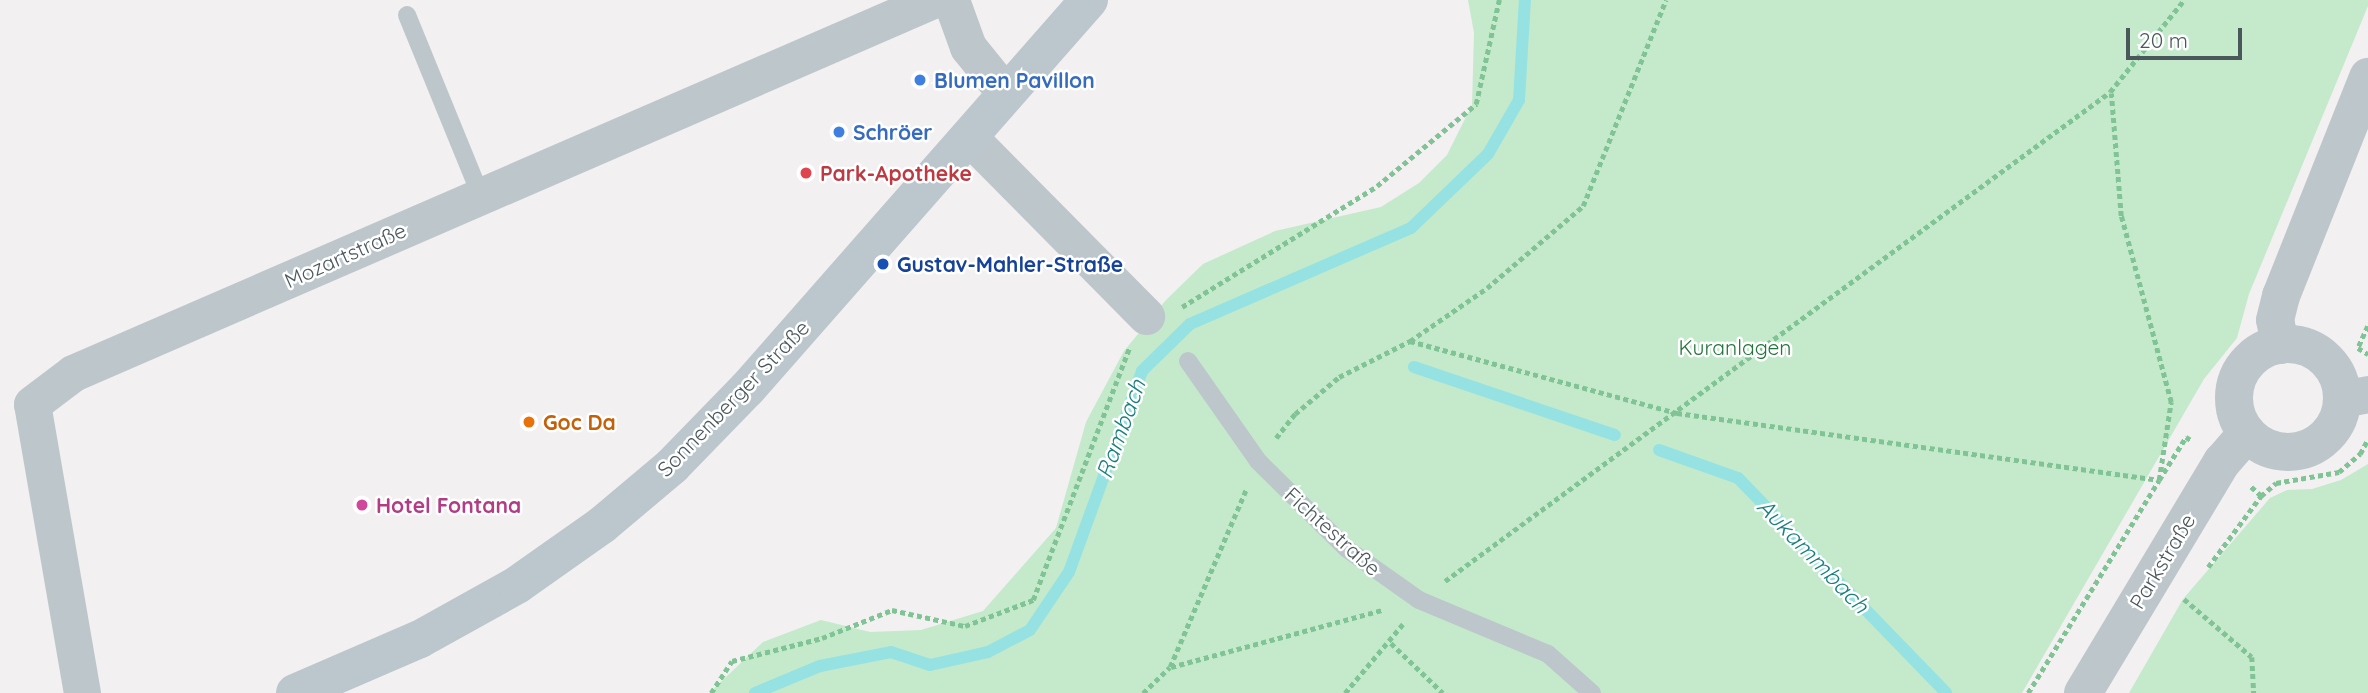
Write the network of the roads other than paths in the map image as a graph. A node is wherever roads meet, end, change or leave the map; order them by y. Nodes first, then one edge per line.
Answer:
1 (933, 0) edge
2 (951, 0) edge
3 (1088, 0) edge
4 (407, 15) dead end
5 (2368, 77) edge
6 (1006, 93) junction
7 (970, 136) junction
8 (481, 196) junction
9 (1153, 322) road end
10 (2280, 345) junction
11 (1188, 361) dead end
12 (2355, 397) edge
13 (2246, 433) junction
14 (82, 693) edge
15 (295, 693) edge
16 (1592, 693) edge
17 (2083, 693) edge

1 - 8 street, Mozartstraße
2 - 6 street
3 - 6 main road, Sonnenberger Straße
4 - 8 lane
5 - 10 street
6 - 7 main road, Sonnenberger Straße
7 - 9 street
7 - 15 main road, Sonnenberger Straße
8 - 14 street, Mozartstraße
10 - 12 street
10 - 13 street
11 - 16 lane, Fichtestraße
12 - 13 street
13 - 17 street, Parkstraße

